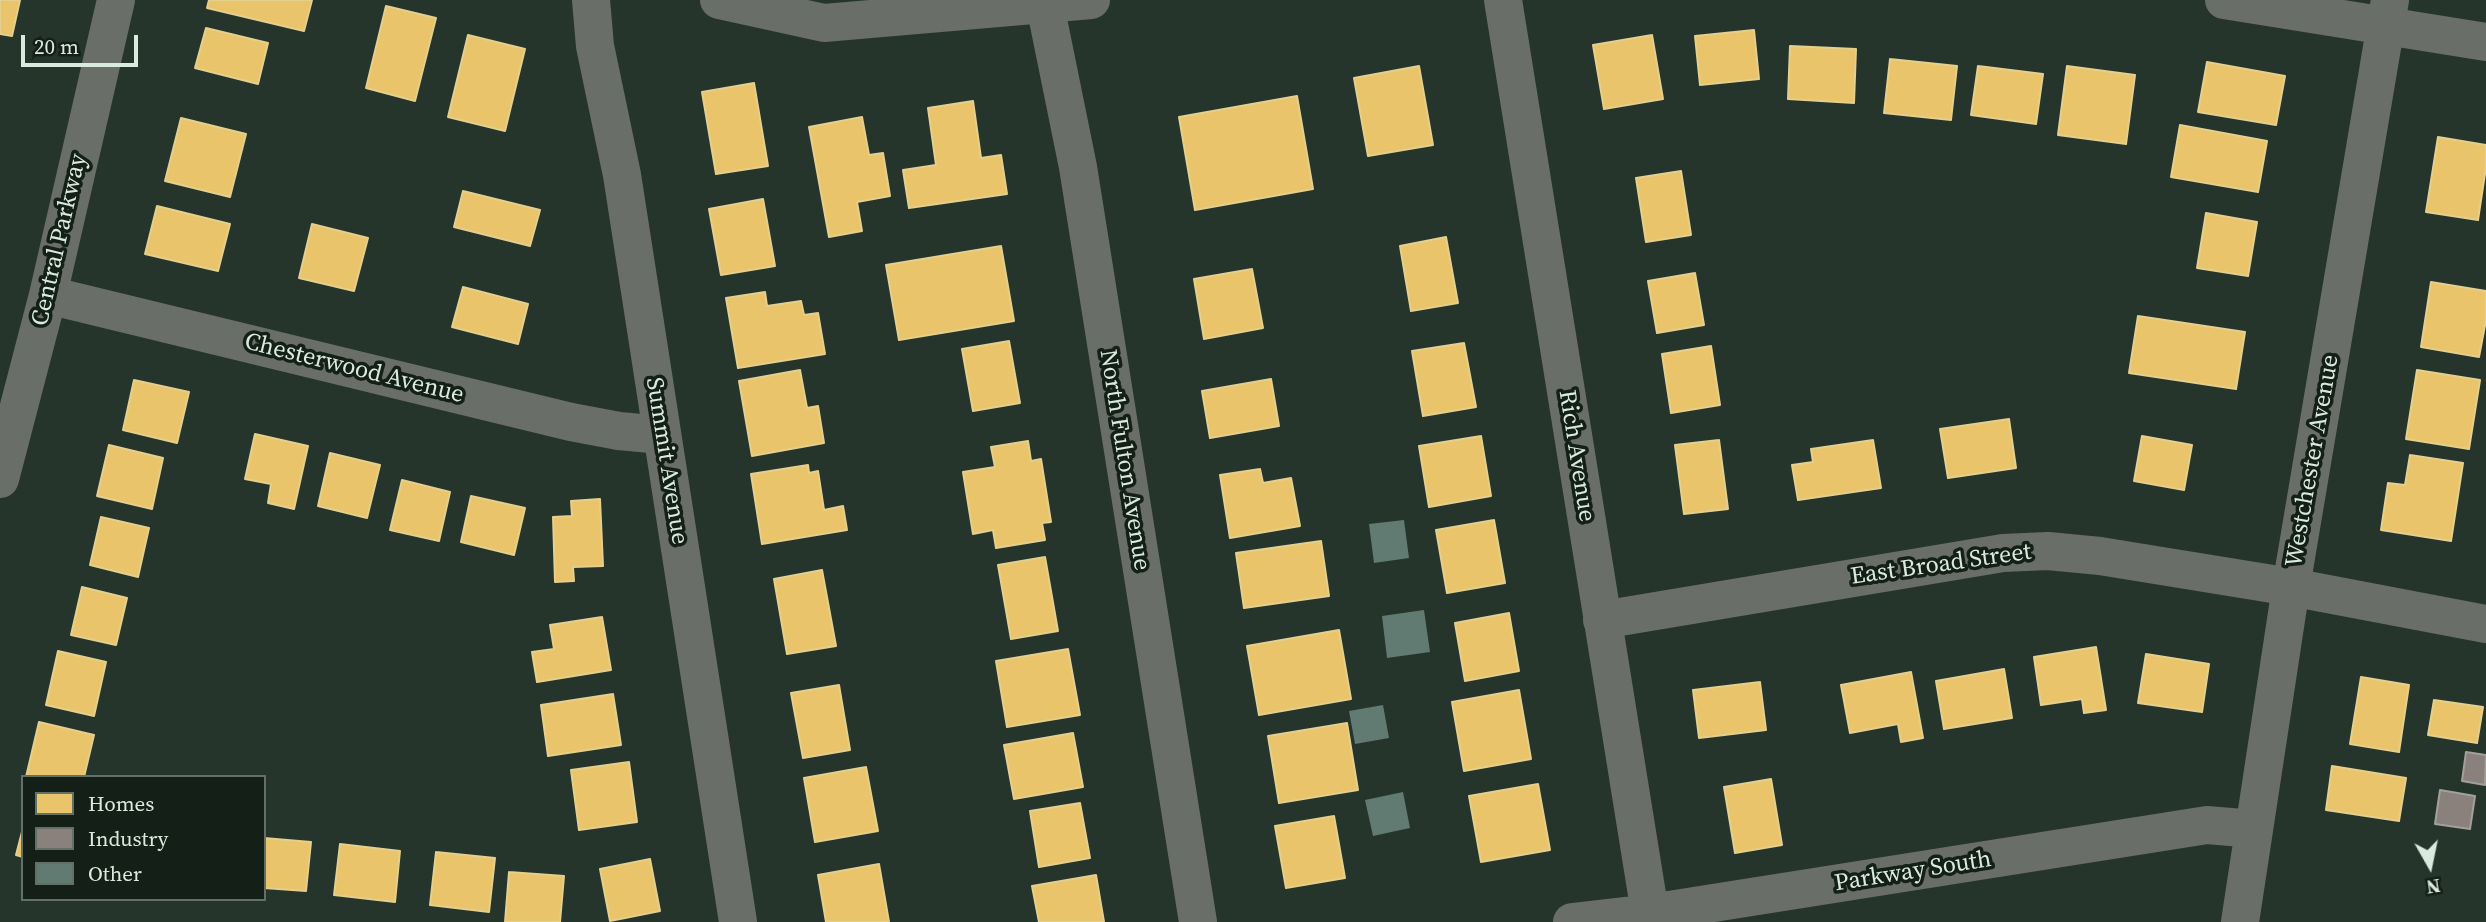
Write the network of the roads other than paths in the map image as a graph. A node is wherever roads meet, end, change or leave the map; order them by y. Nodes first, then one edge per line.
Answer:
1 (116, 0) edge
2 (591, 0) edge
3 (719, 0) edge
4 (1091, 0) edge
5 (1503, 0) edge
6 (2224, 0) edge
7 (1044, 3) edge
8 (2388, 13) edge
9 (2486, 42) edge
10 (48, 295) junction
11 (662, 435) junction
12 (0, 479) edge
13 (2291, 587) junction
14 (1602, 620) junction
15 (2486, 625) edge
16 (2254, 829) junction
17 (1650, 913) junction
18 (2241, 916) edge
19 (738, 922) edge
20 (1198, 922) edge
21 (1572, 922) edge

1 - 10 street, Central Parkway
2 - 11 street, Summit Avenue
3 - 7 street
4 - 7 street
5 - 14 street, Rich Avenue
6 - 8 street
7 - 20 street, North Fulton Avenue
8 - 9 street
8 - 13 street, Westchester Avenue
10 - 11 street, Chesterwood Avenue
10 - 12 street, Central Parkway
11 - 19 street, Summit Avenue
13 - 14 street, East Broad Street
13 - 15 street, East Broad Street
13 - 16 street, Westchester Avenue
14 - 17 street, Rich Avenue
16 - 17 street, Parkway South
16 - 18 street, Westchester Avenue
17 - 21 street, Parkway South

